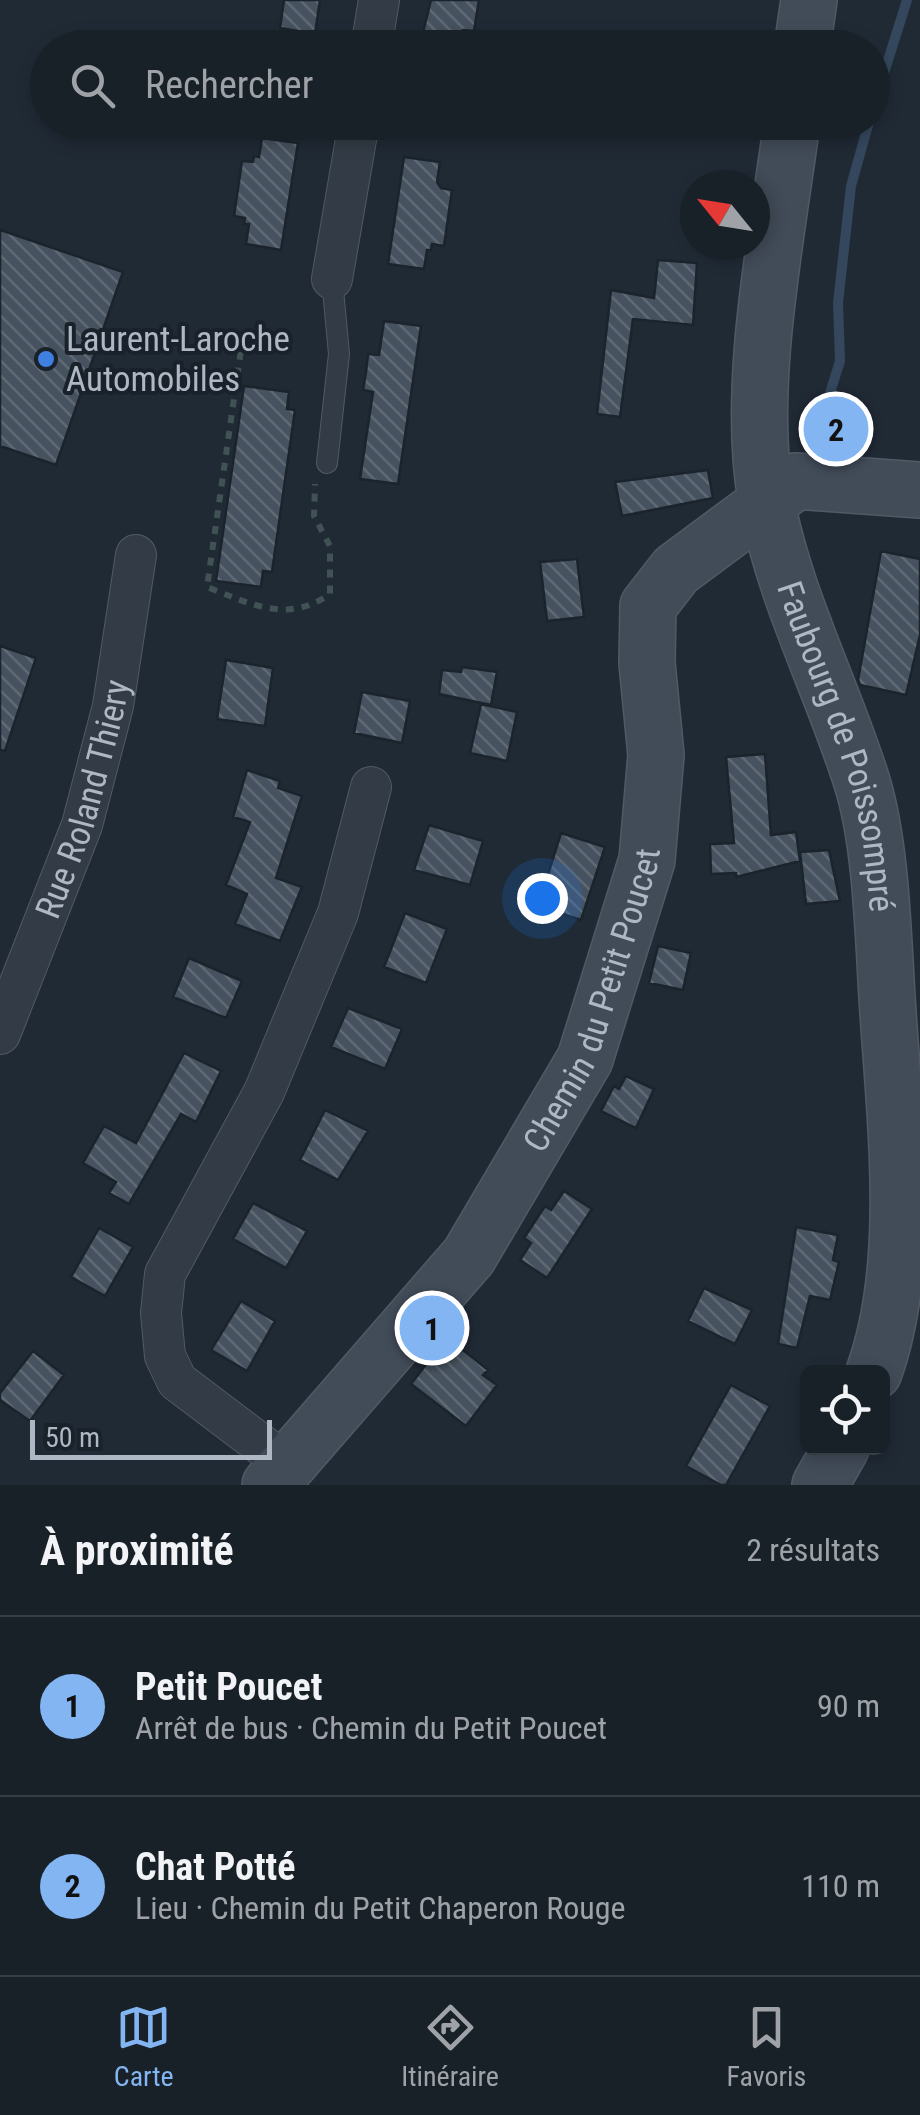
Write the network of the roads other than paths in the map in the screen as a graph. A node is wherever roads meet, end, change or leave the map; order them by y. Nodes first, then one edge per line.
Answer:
1 (378, 0) edge
2 (809, 0) edge
3 (374, 30) edge
4 (805, 30) edge
5 (355, 140) edge
6 (790, 140) edge
7 (332, 279) joint
8 (327, 462) road end
9 (920, 490) edge
10 (766, 499) junction
11 (136, 555) dead end
12 (370, 787) dead end
13 (0, 1034) edge
14 (876, 1365) edge
15 (837, 1455) edge
16 (279, 1475) edge
17 (820, 1485) edge

1 - 3 street
2 - 4 main road
5 - 7 street
6 - 10 main road, Faubourg de Poissompré
7 - 8 lane
9 - 10 main road, Chemin du Petit Poucet
10 - 14 main road, Faubourg de Poissompré
10 - 16 main road, Chemin du Petit Poucet
11 - 13 street, Rue Roland Thiery
12 - 16 street, Chemin du Petit Poucet
15 - 17 main road

